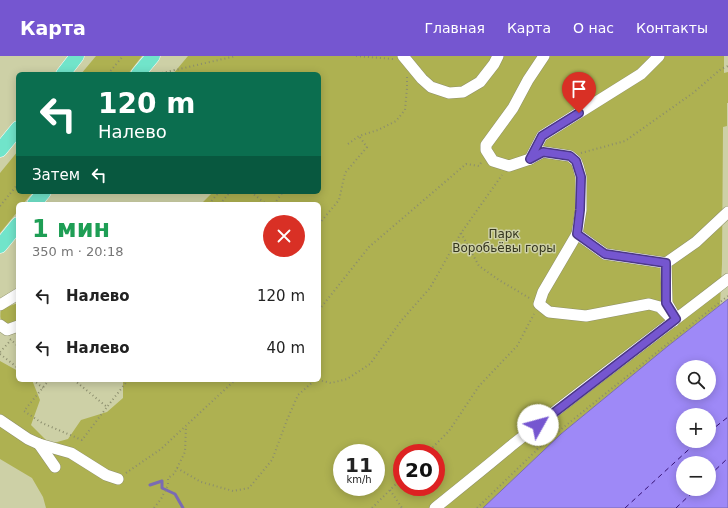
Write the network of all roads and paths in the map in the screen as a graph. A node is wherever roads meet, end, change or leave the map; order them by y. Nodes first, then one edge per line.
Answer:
1 (77, 56) edge
2 (123, 56) edge
3 (153, 56) edge
4 (236, 56) edge
5 (356, 56) edge
6 (498, 56) edge
7 (544, 56) edge
8 (659, 56) edge
9 (405, 58) edge
10 (728, 66) edge
11 (64, 72) edge
12 (110, 72) edge
13 (140, 72) edge
14 (162, 72) dead end
15 (16, 130) edge
16 (359, 136) junction
17 (348, 144) dead end
18 (0, 150) edge
19 (488, 154) junction
20 (570, 156) junction
21 (530, 159) junction
22 (509, 166) junction
23 (16, 186) edge
24 (42, 194) edge
25 (217, 194) edge
26 (228, 194) edge
27 (254, 194) edge
28 (36, 202) edge
29 (211, 202) edge
30 (222, 202) edge
31 (264, 202) edge
32 (0, 206) edge
33 (728, 212) edge
34 (321, 222) edge
35 (16, 226) edge
36 (461, 233) junction
37 (577, 234) junction
38 (0, 246) edge
39 (666, 263) junction
40 (728, 278) edge
41 (16, 295) edge
42 (728, 296) edge
43 (539, 304) junction
44 (0, 305) edge
45 (321, 307) edge
46 (675, 320) junction
47 (0, 325) edge
48 (16, 327) edge
49 (6, 337) dead end
50 (11, 340) junction
51 (16, 344) edge
52 (0, 353) edge
53 (16, 366) edge
54 (321, 381) edge
55 (36, 382) edge
56 (48, 382) edge
57 (76, 382) edge
58 (126, 382) edge
59 (233, 382) edge
60 (314, 382) edge
61 (43, 388) junction
62 (107, 407) junction
63 (0, 420) edge
64 (186, 426) junction
65 (533, 443) dead end
66 (39, 444) junction
67 (436, 444) edge
68 (538, 449) junction
69 (55, 467) dead end
70 (177, 468) junction
71 (118, 478) joint
72 (393, 487) edge
73 (390, 490) junction
74 (154, 508) edge
75 (372, 508) edge
76 (402, 508) edge
77 (435, 508) edge
78 (477, 508) edge

1 - 11 main road
2 - 12 path
3 - 13 main road
4 - 14 path
5 - 9 path
6 - 9 lane
7 - 19 lane
8 - 21 lane
9 - 16 path
10 - 20 path
15 - 18 main road
16 - 17 path
16 - 34 path
19 - 22 lane
19 - 45 path
20 - 21 lane
20 - 37 lane
21 - 22 lane
22 - 36 path
23 - 32 path
24 - 28 main road
25 - 29 path
26 - 30 path
27 - 31 path
33 - 39 lane
35 - 38 main road
36 - 43 path
36 - 54 path
37 - 39 lane
37 - 43 lane
39 - 46 lane
40 - 46 lane
41 - 44 lane
42 - 68 path
43 - 46 lane
43 - 67 path
46 - 77 lane
47 - 48 lane
49 - 50 path
50 - 51 path
50 - 52 path
52 - 53 path
55 - 61 path
56 - 61 path
57 - 62 path
58 - 62 path
59 - 64 path
60 - 70 path
61 - 62 path
63 - 66 lane
64 - 70 path
64 - 71 path
65 - 68 path
66 - 69 lane
66 - 71 lane
68 - 78 path
70 - 74 path
72 - 73 path
73 - 75 path
73 - 76 path

